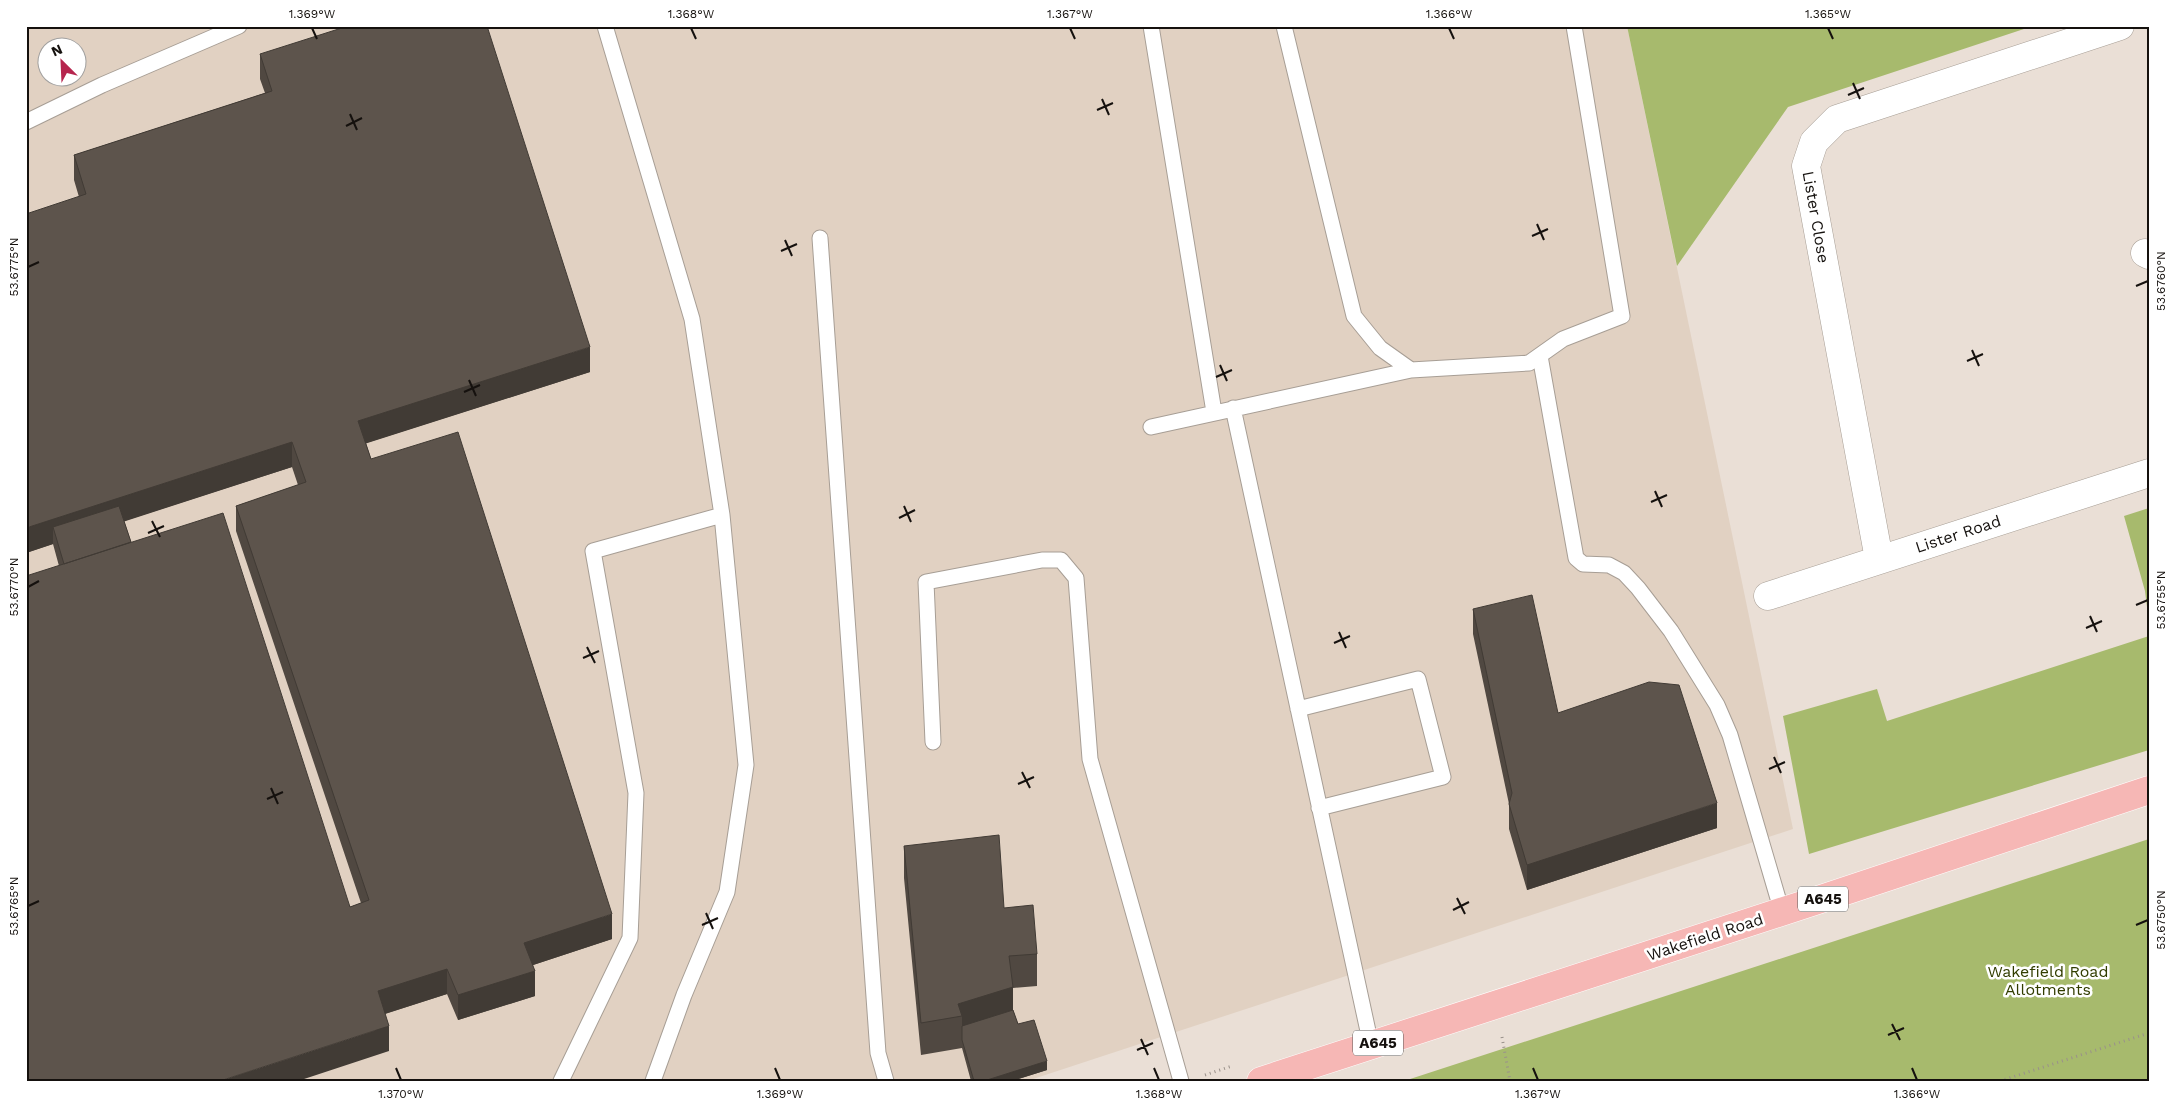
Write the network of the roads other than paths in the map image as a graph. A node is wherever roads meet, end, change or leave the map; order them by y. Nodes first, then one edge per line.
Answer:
1 (239, 26) edge
2 (605, 26) edge
3 (1151, 26) edge
4 (1284, 26) edge
5 (1574, 26) edge
6 (2120, 26) edge
7 (26, 122) edge
8 (820, 238) dead end
9 (1540, 356) junction
10 (1411, 370) junction
11 (1233, 408) junction
12 (1214, 412) junction
13 (1151, 426) dead end
14 (2149, 473) edge
15 (722, 515) junction
16 (1880, 559) junction
17 (1768, 596) dead end
18 (1298, 709) junction
19 (933, 742) dead end
20 (2149, 790) edge
21 (1319, 808) junction
22 (1782, 912) junction
23 (1371, 1045) junction
24 (561, 1081) edge
25 (653, 1081) edge
26 (886, 1081) edge
27 (1181, 1081) edge
28 (1260, 1081) edge

1 - 7 lane
2 - 15 lane
3 - 12 lane
4 - 10 lane
5 - 9 lane
6 - 16 street, Lister Close
8 - 26 lane
9 - 10 lane
9 - 22 lane
10 - 11 lane
11 - 12 lane
11 - 18 lane
12 - 13 lane
14 - 16 street, Lister Road
15 - 24 lane
15 - 25 lane
16 - 17 street, Lister Road
18 - 21 lane
18 - 21 lane
19 - 27 lane
20 - 22 main road, Wakefield Road / A645
21 - 23 lane
22 - 23 main road, Wakefield Road / A645
23 - 28 main road, Wakefield Road / A645

